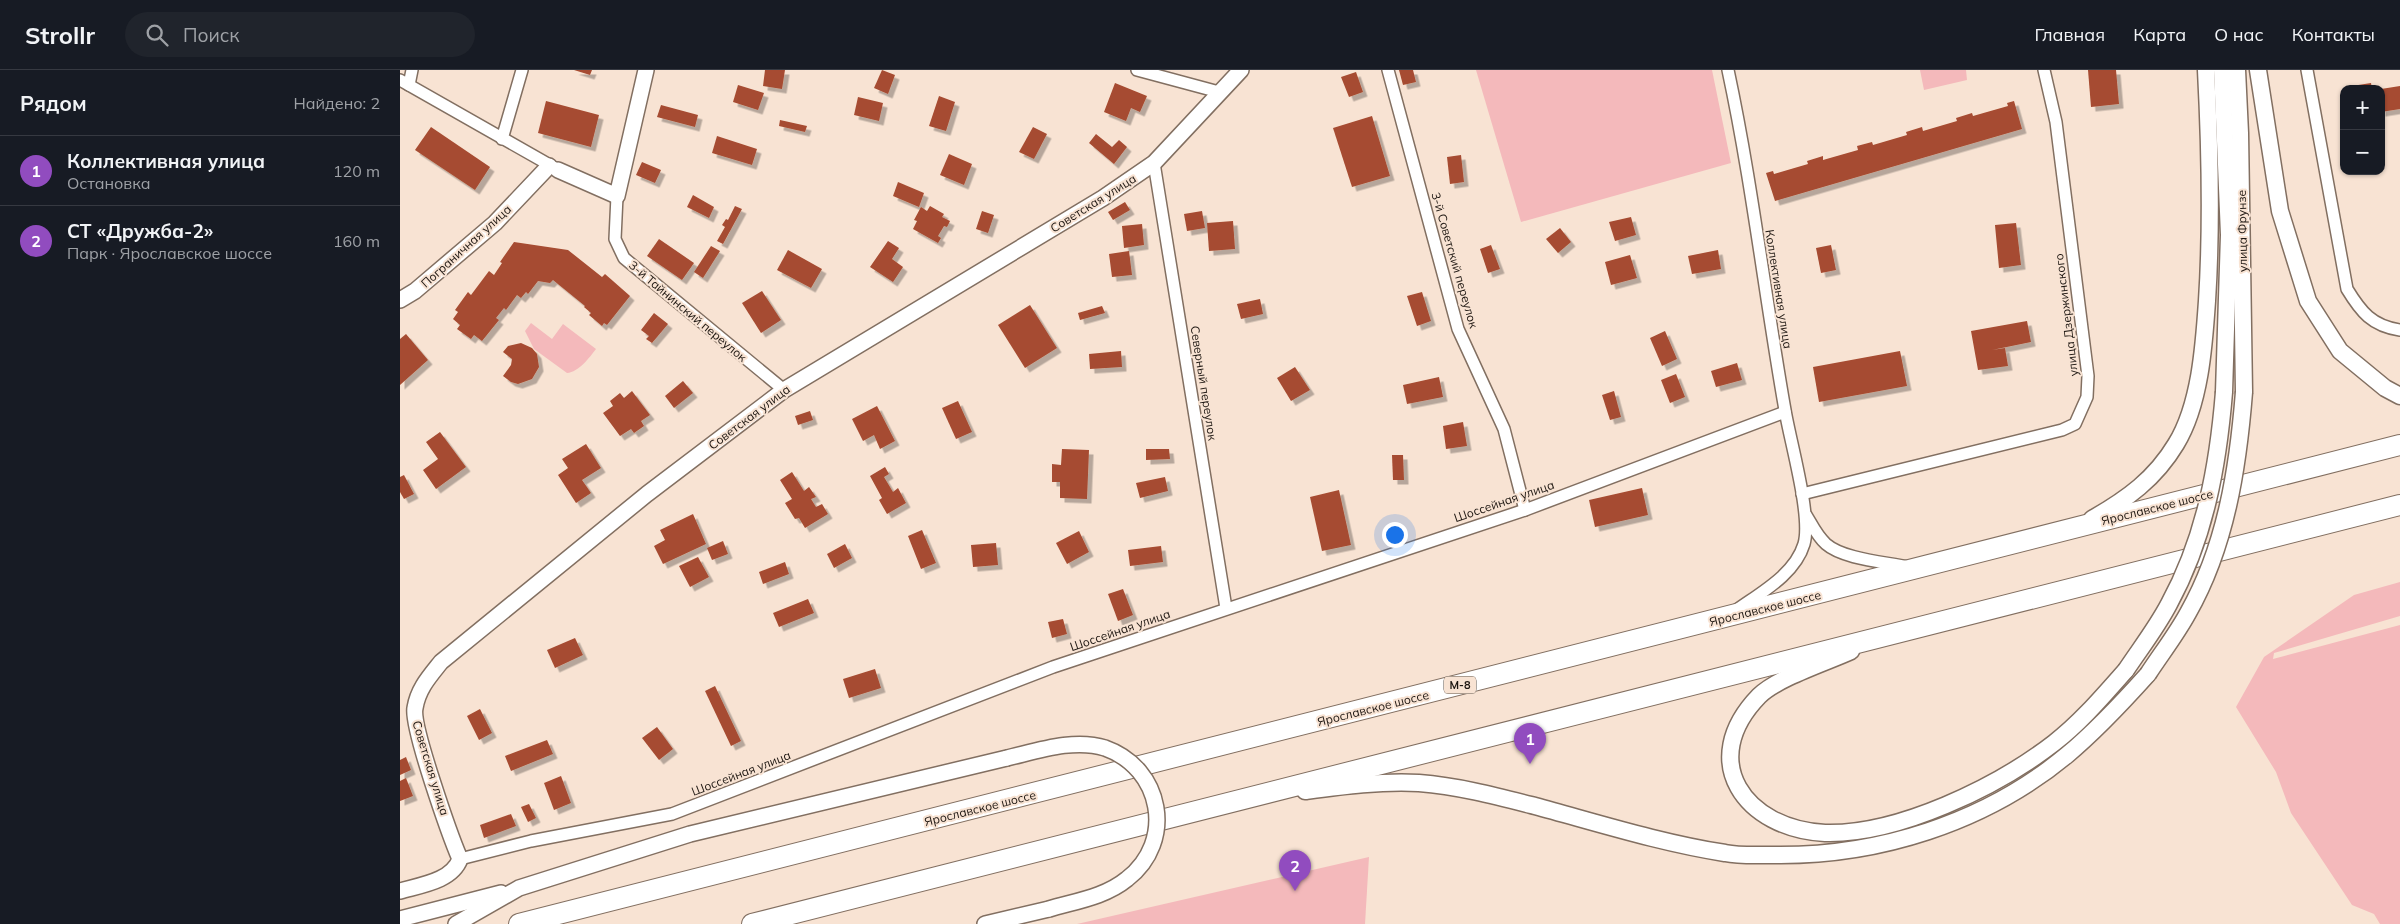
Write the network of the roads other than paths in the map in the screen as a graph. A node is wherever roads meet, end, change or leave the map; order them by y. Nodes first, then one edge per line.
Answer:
1 (412, 70) edge
2 (522, 70) edge
3 (646, 70) edge
4 (1137, 70) edge
5 (1241, 70) edge
6 (1388, 70) edge
7 (1728, 70) edge
8 (2044, 70) edge
9 (2206, 70) edge
10 (2222, 70) edge
11 (2236, 70) edge
12 (2258, 70) edge
13 (2307, 70) edge
14 (404, 83) edge
15 (1220, 92) junction
16 (502, 139) junction
17 (1154, 163) junction
18 (554, 168) junction
19 (617, 196) junction
20 (400, 300) edge
21 (2400, 330) edge
22 (784, 390) junction
23 (2400, 396) edge
24 (1785, 412) junction
25 (2400, 445) edge
26 (1802, 494) junction
27 (2400, 505) edge
28 (1525, 510) junction
29 (1805, 512) junction
30 (2075, 528) junction
31 (1917, 569) junction
32 (1226, 608) junction
33 (1725, 618) junction
34 (1891, 633) junction
35 (1253, 797) junction
36 (460, 859) junction
37 (519, 888) junction
38 (400, 891) edge
39 (400, 919) edge
40 (456, 924) edge
41 (519, 924) edge
42 (752, 924) edge
43 (985, 924) edge

1 - 14 street
2 - 16 street
3 - 19 street
4 - 15 street
5 - 15 street, Советская улица
6 - 28 street, 3-й Советский переулок
7 - 24 street, Коллективная улица
8 - 26 street, улица Дзержинского
9 - 30 main road
10 - 34 main road, улица Фрунзе, bridge
11 - 35 main road, улица Фрунзе, bridge
12 - 23 main road
13 - 21 street
14 - 16 street
15 - 17 street, Советская улица
16 - 18 street
17 - 22 street, Советская улица
17 - 32 street, Северный переулок
18 - 19 street
18 - 20 street, Пограничная улица
19 - 22 street, 3-й Тайнинский переулок
22 - 36 street, Советская улица
24 - 26 street, Коллективная улица
24 - 28 street, Шоссейная улица
25 - 30 highway, Ярославское шоссе / М-8
26 - 29 street, Коллективная улица
27 - 34 highway
28 - 32 street, Шоссейная улица
29 - 31 street, Коллективная улица
29 - 33 street, Коллективная улица
30 - 31 highway, Ярославское шоссе / М-8
31 - 33 highway, Ярославское шоссе / М-8
32 - 36 street, Шоссейная улица
33 - 41 highway, Ярославское шоссе / М-8
34 - 35 highway
35 - 42 highway
36 - 38 street
37 - 39 street
37 - 40 street
37 - 43 street, bridge

